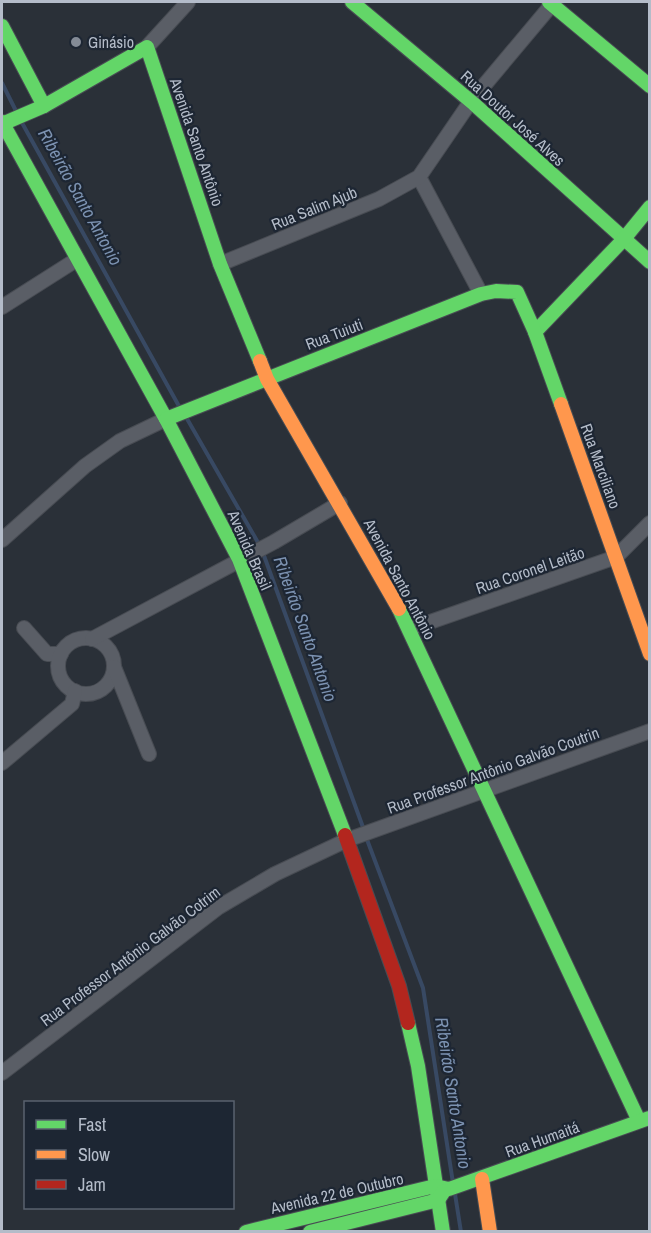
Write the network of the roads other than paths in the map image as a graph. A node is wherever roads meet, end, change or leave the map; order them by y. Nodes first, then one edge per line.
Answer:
1 (188, 2) edge
2 (352, 2) edge
3 (552, 2) edge
4 (2, 26) edge
5 (147, 47) junction
6 (650, 86) edge
7 (471, 101) junction
8 (39, 108) junction
9 (5, 122) edge
10 (419, 177) junction
11 (650, 207) edge
12 (623, 240) junction
13 (76, 260) junction
14 (650, 262) edge
15 (220, 264) junction
16 (517, 292) joint
17 (481, 294) junction
18 (2, 307) edge
19 (535, 332) junction
20 (267, 379) junction
21 (172, 417) junction
22 (340, 503) junction
23 (650, 523) edge
24 (2, 540) edge
25 (616, 557) junction
26 (239, 559) junction
27 (24, 628) dead end
28 (410, 629) junction
29 (92, 639) junction
30 (61, 654) junction
31 (650, 654) edge
32 (114, 667) junction
33 (75, 691) junction
34 (650, 731) edge
35 (149, 754) dead end
36 (2, 763) edge
37 (485, 790) junction
38 (353, 838) junction
39 (2, 1073) edge
40 (644, 1119) edge
41 (482, 1179) junction
42 (442, 1191) junction
43 (246, 1232) edge
44 (310, 1232) edge
45 (443, 1232) edge
46 (490, 1232) edge

1 - 5 street
2 - 7 main road, Rua Doutor José Alves
3 - 6 main road
3 - 7 street
4 - 8 main road
5 - 8 main road
5 - 15 main road, Avenida Santo Antônio
7 - 10 street
7 - 12 main road, Rua Doutor José Alves
8 - 9 main road
9 - 13 main road, Avenida Brasil
10 - 15 street, Rua Salim Ajub
10 - 17 street
11 - 12 main road
12 - 14 main road, Rua Doutor José Alves
12 - 19 main road
13 - 18 street
13 - 21 main road, Avenida Brasil
15 - 20 main road, Avenida Santo Antônio
16 - 17 main road, Rua Tuiuti
16 - 19 main road, Rua Marciliano
17 - 20 main road, Rua Tuiuti
19 - 25 main road, Rua Marciliano
20 - 21 main road, Rua Tuiuti
20 - 22 main road, Avenida Santo Antônio
21 - 24 street
21 - 26 main road, Avenida Brasil
22 - 26 street
22 - 28 main road, Avenida Santo Antônio
23 - 25 street, Rua Coronel Leitão
25 - 28 street, Rua Coronel Leitão
25 - 31 main road, Rua Marciliano
26 - 29 street
26 - 38 main road, Avenida Brasil
27 - 30 street
28 - 37 main road, Avenida Santo Antônio
29 - 30 street
29 - 32 street
30 - 33 street
32 - 33 street
32 - 35 street
33 - 36 street
34 - 37 street, Rua Professor Antônio Galvão Coutrin
37 - 38 street, Rua Professor Antônio Galvão Coutrin
37 - 40 main road, Avenida Santo Antônio
38 - 39 street, Rua Professor Antônio Galvão Cotrim
38 - 42 main road, Avenida Brasil
40 - 41 main road, Rua Humaitá
41 - 42 main road, Rua Humaitá
41 - 46 main road
42 - 43 main road, Avenida 22 de Outubro
42 - 44 main road, Avenida 22 de Outubro
42 - 45 main road, Avenida Brasil

